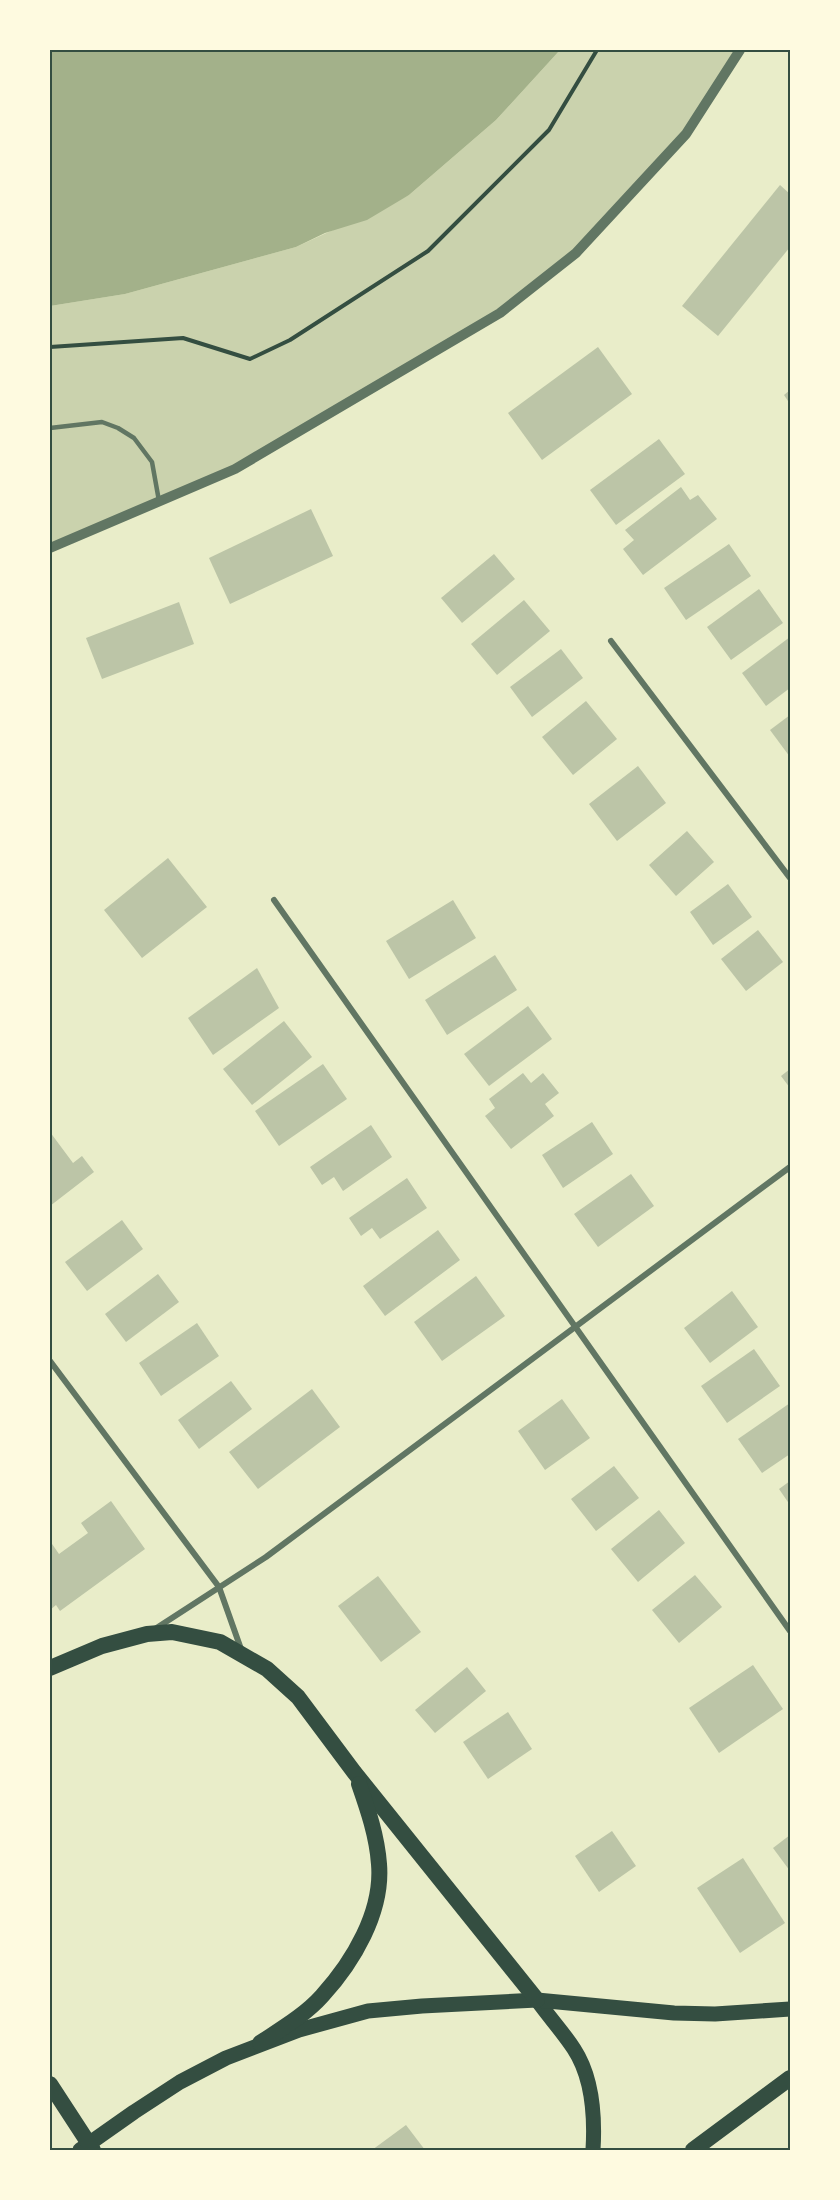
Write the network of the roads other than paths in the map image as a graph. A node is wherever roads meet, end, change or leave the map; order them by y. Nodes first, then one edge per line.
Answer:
1 (740, 50) edge
2 (50, 428) edge
3 (159, 501) junction
4 (50, 548) edge
5 (610, 641) dead end
6 (790, 878) edge
7 (274, 900) dead end
8 (790, 1167) edge
9 (576, 1327) junction
10 (50, 1361) edge
11 (219, 1587) junction
12 (790, 1631) edge
13 (147, 1634) junction
14 (243, 1656) junction
15 (50, 1668) edge
16 (354, 1772) junction
17 (537, 2000) junction
18 (790, 2009) edge
19 (260, 2043) junction
20 (790, 2078) edge
21 (50, 2084) edge
22 (593, 2143) edge
23 (80, 2151) edge
24 (93, 2151) edge
25 (600, 2151) edge
26 (693, 2151) edge

1 - 3 street
2 - 3 lane
3 - 4 street
5 - 6 street
7 - 9 street
8 - 9 street
9 - 11 street
9 - 12 street
10 - 11 street
11 - 13 street
11 - 14 street
13 - 14 highway
13 - 15 highway
14 - 16 highway
16 - 17 highway
16 - 19 highway
17 - 18 main road
17 - 19 main road
17 - 22 main road
19 - 23 main road
20 - 26 highway
21 - 24 highway
22 - 25 main road

